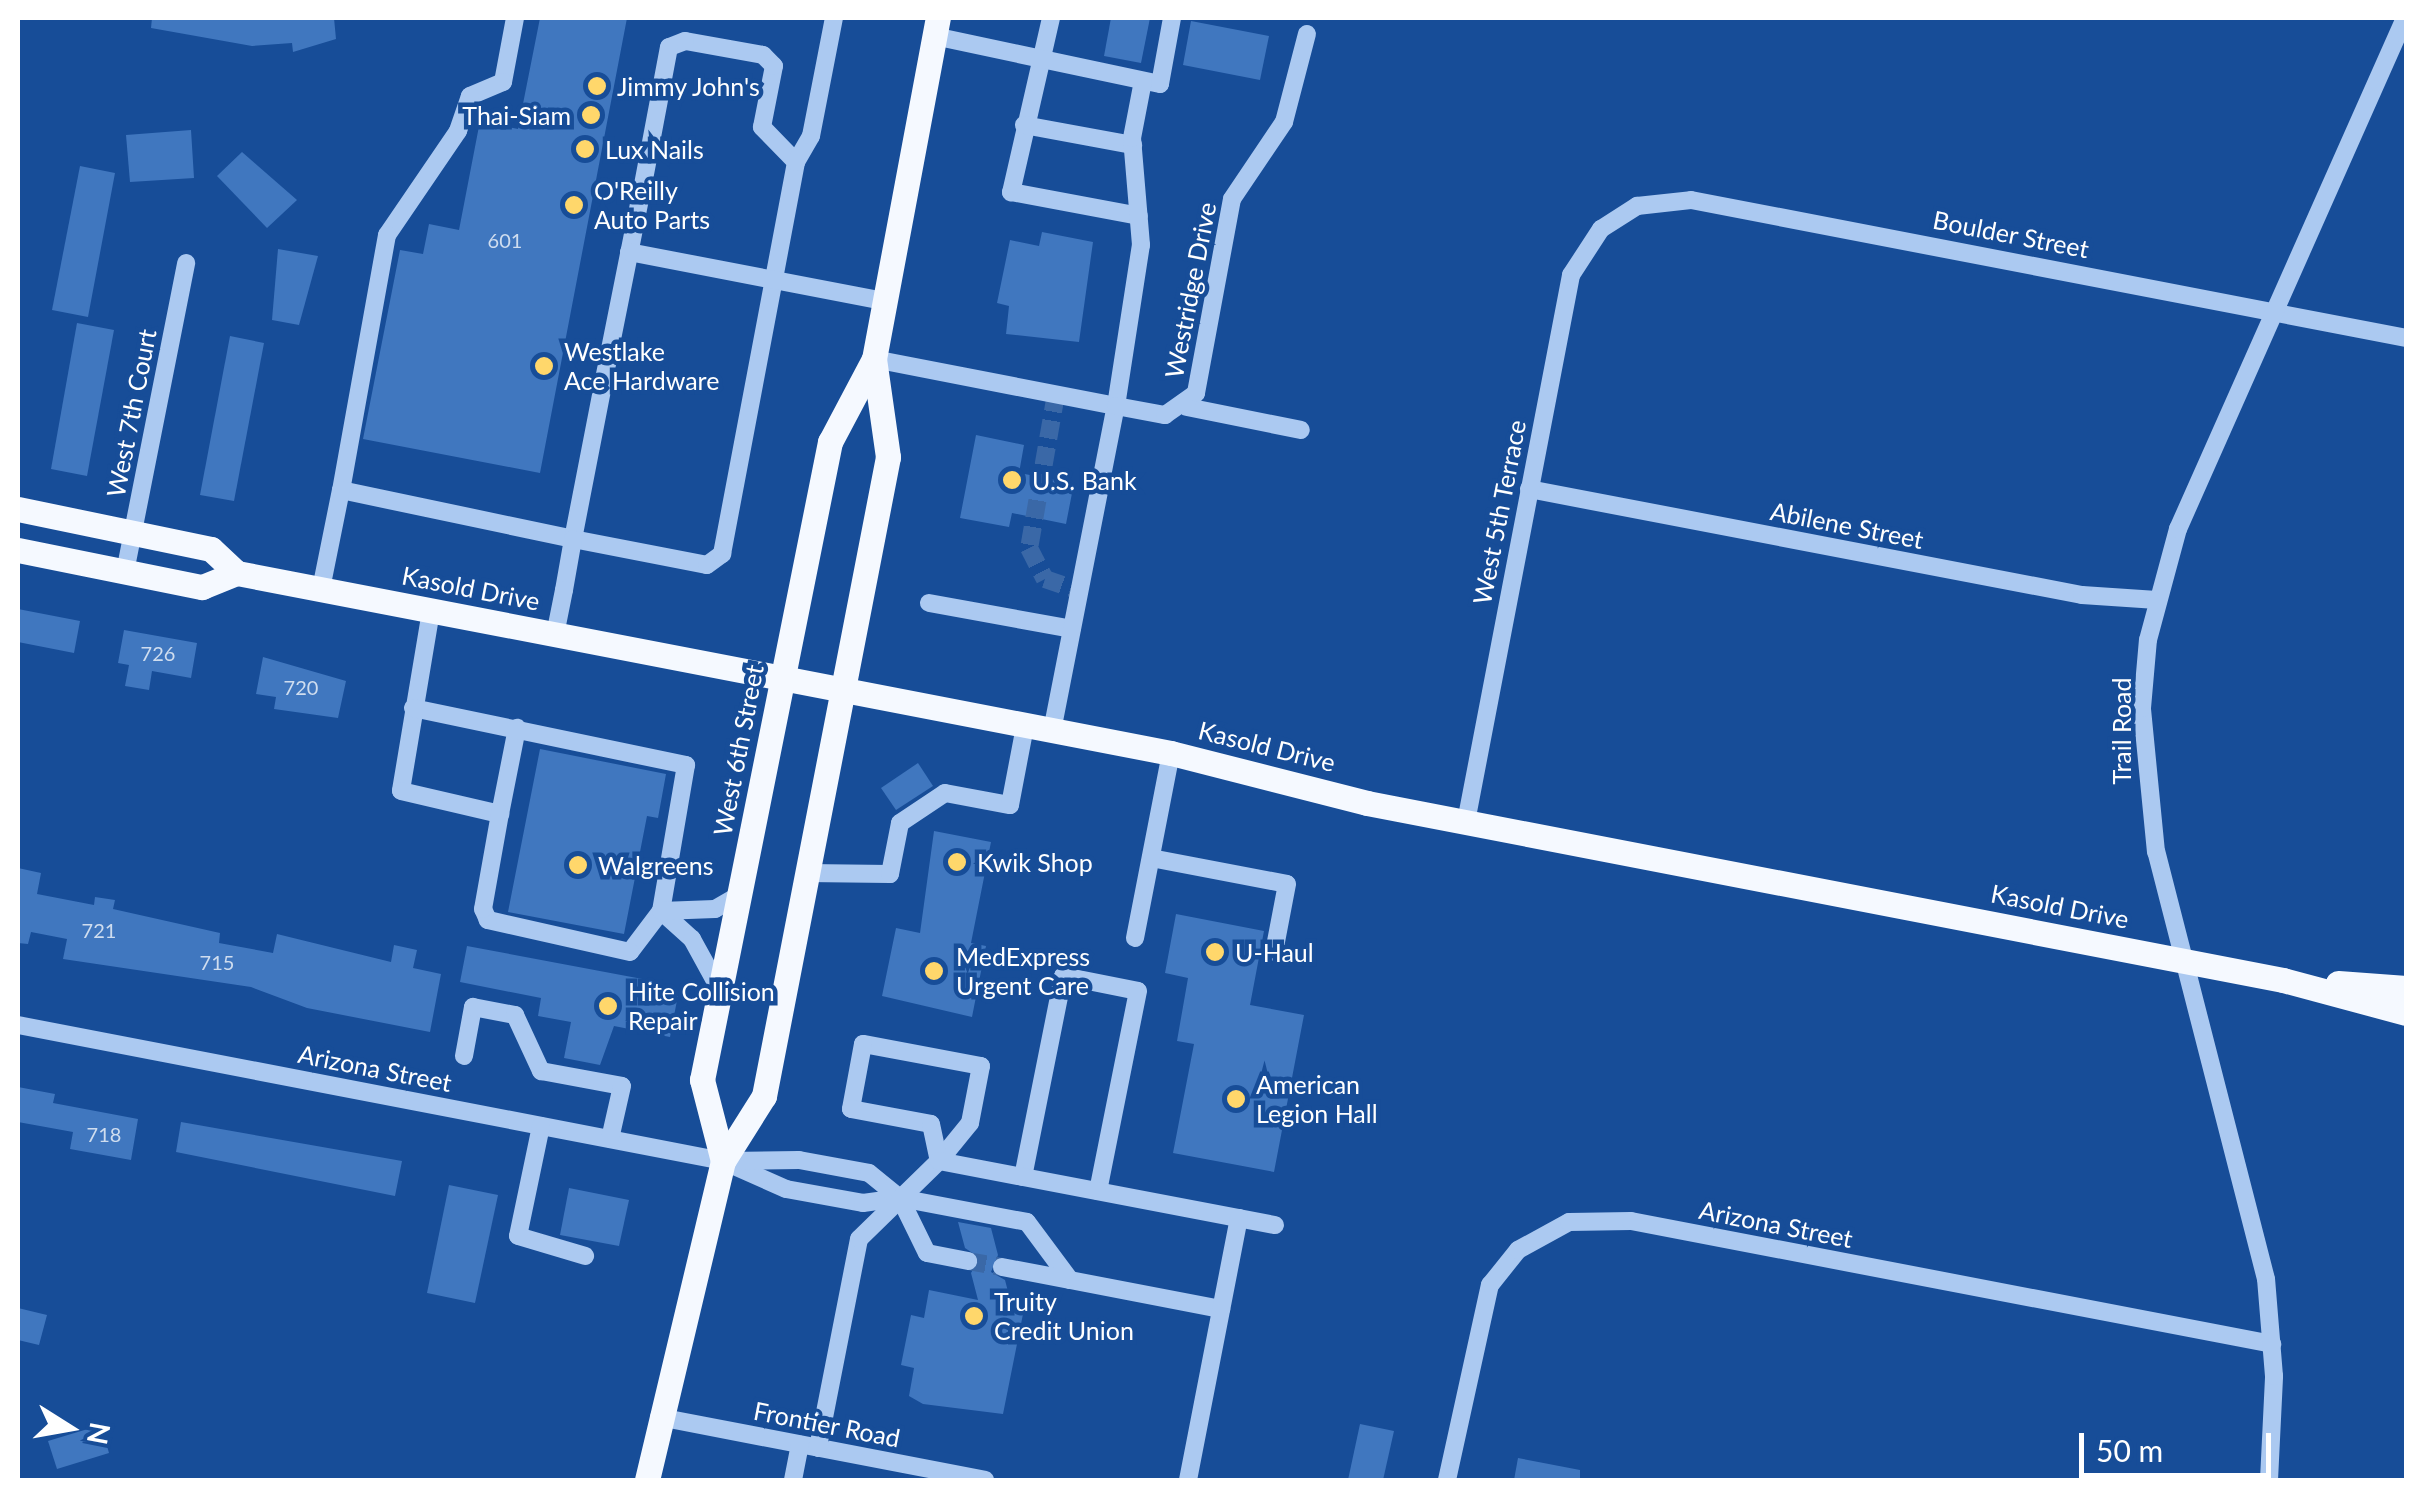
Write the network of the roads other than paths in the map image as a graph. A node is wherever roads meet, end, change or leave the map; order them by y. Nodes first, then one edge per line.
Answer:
1 (515, 18) edge
2 (834, 18) edge
3 (1051, 18) edge
4 (1172, 18) edge
5 (2405, 18) edge
6 (936, 27) edge
7 (1308, 34) dead end
8 (1040, 58) junction
9 (1143, 81) junction
10 (1024, 125) junction
11 (1133, 145) junction
12 (796, 162) junction
13 (1139, 216) junction
14 (1608, 224) joint
15 (629, 252) junction
16 (186, 263) dead end
17 (774, 280) junction
18 (884, 300) junction
19 (2276, 313) junction
20 (2406, 338) edge
21 (874, 359) junction
22 (1116, 406) junction
23 (1187, 407) junction
24 (1301, 430) dead end
25 (1529, 489) junction
26 (341, 490) junction
27 (18, 509) edge
28 (132, 532) junction
29 (574, 539) junction
30 (18, 550) edge
31 (125, 572) junction
32 (236, 573) junction
33 (321, 589) junction
34 (2157, 600) junction
35 (930, 603) dead end
36 (431, 611) junction
37 (1072, 630) junction
38 (555, 634) junction
39 (783, 679) junction
40 (842, 690) junction
41 (413, 708) junction
42 (1025, 726) junction
43 (518, 728) junction
44 (1052, 731) junction
45 (1170, 754) junction
46 (500, 814) junction
47 (1466, 822) junction
48 (1151, 858) junction
49 (807, 873) junction
50 (739, 895) junction
51 (661, 911) junction
52 (1135, 938) dead end
53 (1274, 952) dead end
54 (2186, 961) junction
55 (2283, 980) junction
56 (2406, 988) edge
57 (720, 990) junction
58 (2406, 1013) edge
59 (18, 1024) edge
60 (464, 1056) dead end
61 (541, 1126) junction
62 (610, 1140) junction
63 (723, 1161) junction
64 (938, 1161) junction
65 (1024, 1177) junction
66 (1098, 1192) junction
67 (900, 1198) junction
68 (1239, 1218) junction
69 (1274, 1225) dead end
70 (584, 1256) dead end
71 (968, 1261) tunnel mouth
72 (1002, 1268) tunnel mouth
73 (1070, 1280) junction
74 (1221, 1309) junction
75 (2272, 1344) junction
76 (659, 1417) junction
77 (809, 1446) junction
78 (647, 1480) edge
79 (793, 1480) edge
80 (985, 1480) edge
81 (1188, 1480) edge
82 (1447, 1480) edge
83 (2269, 1480) edge

1 - 26 street
2 - 12 street
3 - 8 street
4 - 9 street
5 - 19 street, Trail Road
6 - 8 street
6 - 18 main road, West 6th Street
7 - 23 street, Westridge Drive
8 - 9 street
8 - 10 street
9 - 11 street
10 - 11 street
10 - 13 street
11 - 13 street
12 - 15 street
12 - 17 street
13 - 22 street
14 - 19 street, Boulder Street
14 - 25 street, West 5th Terrace
15 - 17 street
15 - 29 street
16 - 28 street, West 7th Court
17 - 18 street
17 - 29 street
18 - 21 main road, West 6th Street
19 - 20 street, Boulder Street
19 - 34 street, Trail Road
21 - 22 street, Westridge Drive
21 - 39 main road, West 6th Street
21 - 40 main road, West 6th Street
22 - 23 street, Westridge Drive
22 - 37 street
23 - 24 street
25 - 34 street, Abilene Street
25 - 47 street, West 5th Terrace
26 - 29 street
26 - 33 street
27 - 28 main road, Kasold Drive
28 - 31 street, West 7th Court
28 - 32 main road, Kasold Drive
29 - 38 street
30 - 31 main road, Kasold Drive
31 - 32 main road, Kasold Drive
32 - 33 main road, Kasold Drive
33 - 36 main road, Kasold Drive
34 - 54 street, Trail Road
35 - 37 street
36 - 38 main road, Kasold Drive
36 - 41 street
37 - 44 street
38 - 39 main road, Kasold Drive
39 - 40 main road, Kasold Drive
39 - 50 main road, West 6th Street
40 - 42 main road, Kasold Drive
40 - 49 main road, West 6th Street
41 - 43 street
41 - 46 street
42 - 44 main road, Kasold Drive
42 - 49 street
43 - 46 street
43 - 51 street
44 - 45 main road, Kasold Drive
45 - 47 main road, Kasold Drive
45 - 48 street
46 - 51 street
47 - 54 main road, Kasold Drive
48 - 52 street
48 - 53 street
49 - 63 main road, West 6th Street
50 - 51 street
50 - 57 main road, West 6th Street
51 - 57 street
54 - 55 main road, Kasold Drive
54 - 75 street, Trail Road
55 - 56 main road, Kasold Drive
55 - 58 main road, Kasold Drive
57 - 63 main road, West 6th Street
59 - 61 street, Arizona Street
60 - 62 street
61 - 62 street, Arizona Street
61 - 70 street
62 - 63 street, Arizona Street
63 - 67 street
63 - 67 street
63 - 76 main road, West 6th Street
64 - 64 street
64 - 65 street
64 - 67 street
65 - 66 street
65 - 66 street
66 - 68 street
67 - 71 street
67 - 73 street
67 - 77 street
68 - 69 street
68 - 74 street
72 - 73 street
73 - 74 street
74 - 81 street
75 - 82 street, Arizona Street
75 - 83 street, Trail Road
76 - 77 street, Frontier Road
76 - 78 main road, West 6th Street
77 - 79 street
77 - 80 street, Frontier Road

